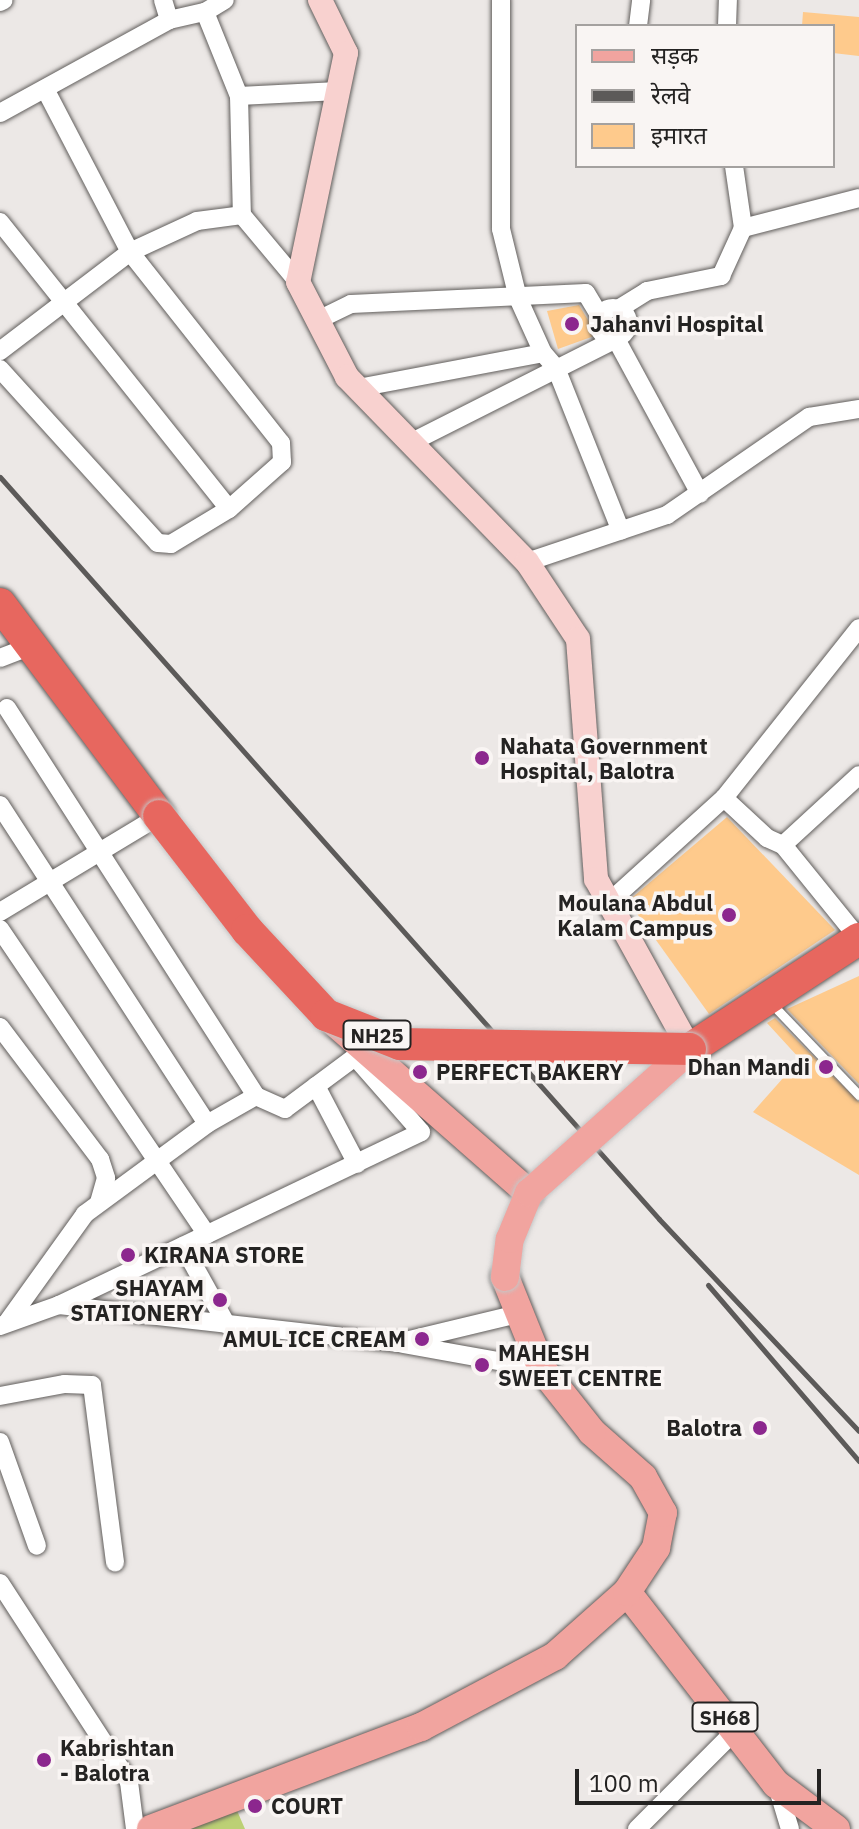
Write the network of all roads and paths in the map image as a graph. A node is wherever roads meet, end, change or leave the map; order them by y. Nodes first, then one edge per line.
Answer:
1 (163, 0) edge
2 (225, 0) edge
3 (320, 0) edge
4 (501, 0) edge
5 (641, 0) edge
6 (728, 0) edge
7 (205, 12) junction
8 (169, 20) junction
9 (638, 24) edge
10 (727, 24) edge
11 (45, 89) junction
12 (338, 91) junction
13 (239, 96) junction
14 (0, 113) edge
15 (734, 168) edge
16 (859, 195) edge
17 (242, 215) junction
18 (0, 222) edge
19 (743, 228) junction
20 (130, 252) junction
21 (298, 282) junction
22 (518, 298) junction
23 (61, 302) junction
24 (620, 308) junction
25 (601, 318) junction
26 (320, 319) junction
27 (616, 339) junction
28 (0, 351) edge
29 (543, 353) junction
30 (556, 368) junction
31 (0, 369) edge
32 (358, 388) junction
33 (859, 409) edge
34 (410, 443) junction
35 (700, 494) junction
36 (229, 509) junction
37 (621, 531) junction
38 (527, 562) junction
39 (0, 604) edge
40 (859, 628) edge
41 (14, 652) edge
42 (7, 708) dead end
43 (859, 775) edge
44 (724, 798) junction
45 (0, 805) edge
46 (159, 816) junction
47 (783, 845) junction
48 (105, 853) junction
49 (52, 885) junction
50 (607, 904) junction
51 (0, 912) edge
52 (0, 929) edge
53 (859, 939) edge
54 (765, 996) junction
55 (326, 1015) junction
56 (0, 1027) edge
57 (690, 1049) junction
58 (316, 1086) junction
59 (859, 1095) edge
60 (256, 1096) junction
61 (207, 1124) junction
62 (157, 1159) junction
63 (357, 1164) junction
64 (529, 1193) junction
65 (99, 1203) junction
66 (207, 1235) junction
67 (183, 1246) junction
68 (59, 1305) junction
69 (518, 1314) junction
70 (4, 1323) edge
71 (227, 1325) junction
72 (397, 1343) junction
73 (542, 1369) junction
74 (0, 1396) edge
75 (0, 1442) edge
76 (37, 1546) dead end
77 (115, 1563) dead end
78 (0, 1583) edge
79 (627, 1592) junction
80 (735, 1731) junction
81 (776, 1784) junction
82 (185, 1823) edge
83 (135, 1829) edge
84 (151, 1829) edge
85 (637, 1829) edge
86 (790, 1829) edge
87 (836, 1829) edge

1 - 8 street
2 - 7 street
3 - 12 street
4 - 22 street
5 - 9 street
6 - 10 street
7 - 8 street
7 - 13 street
8 - 11 street
11 - 14 street
11 - 20 street
12 - 13 street
12 - 21 street
13 - 17 street
15 - 19 street
16 - 19 street
17 - 20 street
17 - 21 street
18 - 23 street
19 - 24 street
20 - 23 street
20 - 36 street
21 - 26 street
22 - 25 street
22 - 26 street
22 - 29 street
23 - 28 street
23 - 36 street
24 - 25 street
24 - 27 street
25 - 27 street
26 - 32 street
27 - 30 street
27 - 35 street
29 - 30 street
29 - 32 street
30 - 34 street
30 - 37 street
31 - 36 street
32 - 34 street
33 - 35 street
34 - 38 street
35 - 37 street
37 - 38 street
38 - 50 street
39 - 41 highway, NH25
40 - 44 street
41 - 46 highway, NH25
42 - 48 street
43 - 47 street
44 - 47 street
44 - 50 street
45 - 49 street
46 - 48 street
46 - 55 highway, NH25, bridge
47 - 53 street
48 - 49 street
48 - 60 street
49 - 51 street
49 - 61 street
50 - 57 street
52 - 62 street
53 - 54 highway
54 - 57 highway
54 - 59 lane
55 - 57 highway, NH25, bridge
55 - 64 main road, bridge
56 - 65 street
57 - 64 main road, bridge
58 - 60 street
58 - 63 street
58 - 63 street
60 - 61 street
61 - 62 street
62 - 65 street
62 - 66 street
63 - 66 street
64 - 69 main road, bridge
65 - 70 street
66 - 67 street
67 - 68 street
67 - 71 street
68 - 70 street
68 - 71 street
69 - 72 street
69 - 73 main road
71 - 72 street
72 - 73 street
73 - 79 main road
74 - 77 street
75 - 76 street
78 - 83 street
79 - 80 main road, SH68
79 - 82 main road
80 - 81 main road, SH68
80 - 85 street
81 - 86 street
81 - 87 main road, SH68
82 - 84 main road

